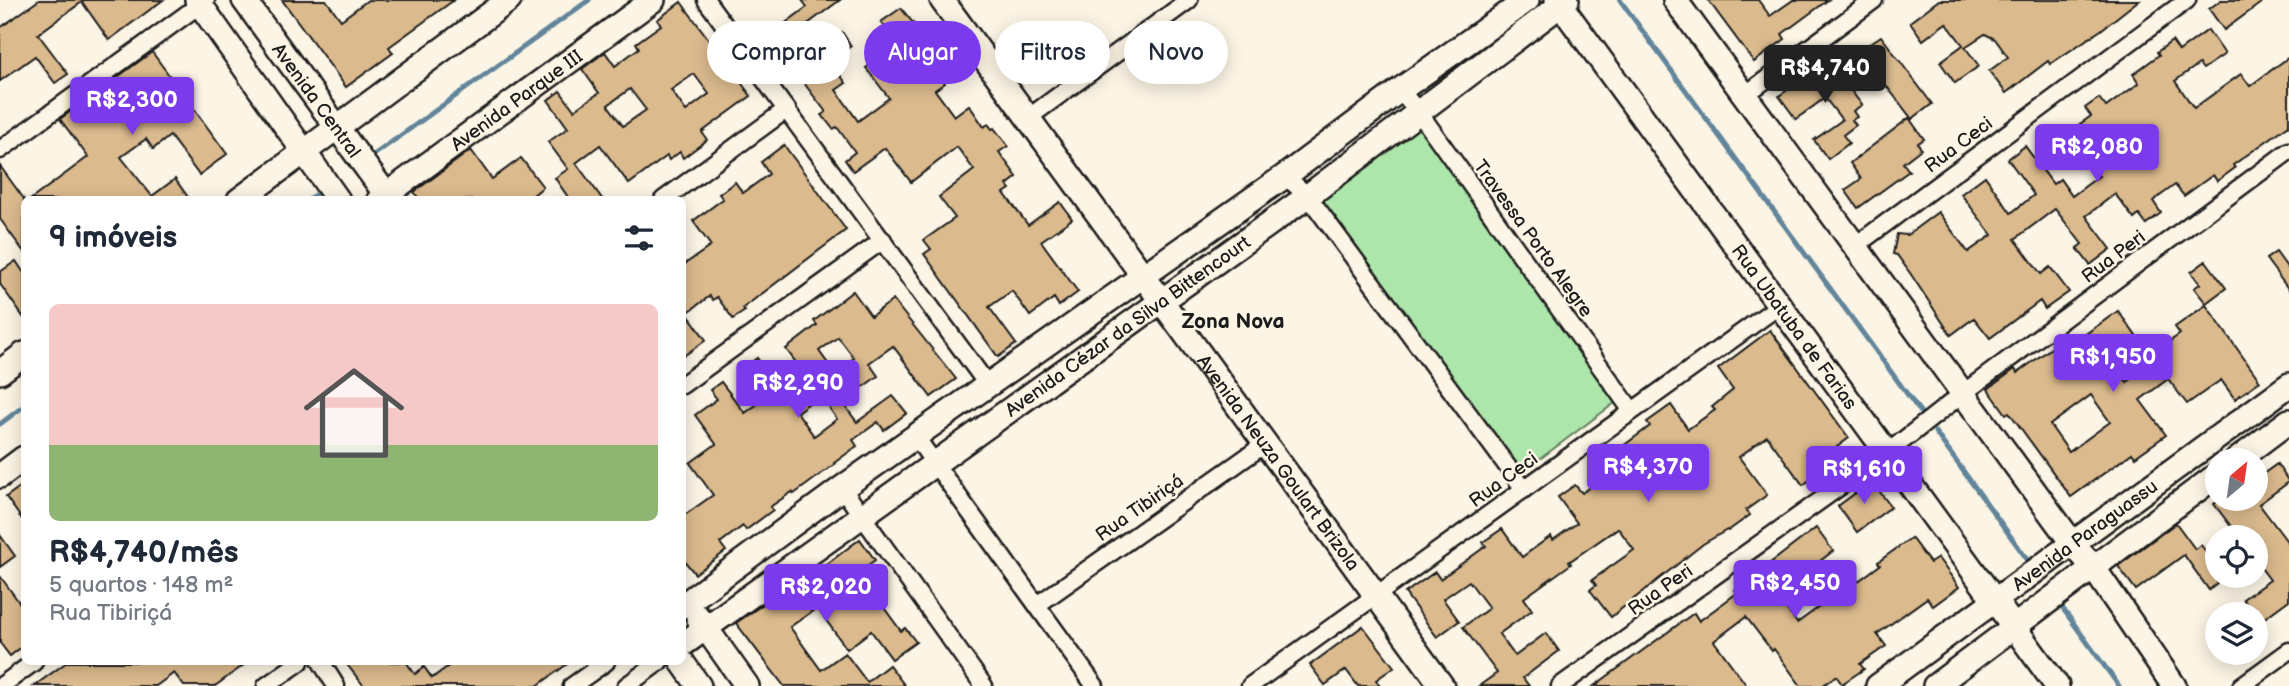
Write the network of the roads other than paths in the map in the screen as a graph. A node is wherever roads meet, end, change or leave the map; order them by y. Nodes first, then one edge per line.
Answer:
1 (244, 0) edge
2 (509, 0) edge
3 (653, 0) edge
4 (706, 0) edge
5 (942, 0) edge
6 (1189, 0) edge
7 (1527, 0) edge
8 (1675, 0) edge
9 (1874, 0) edge
10 (2187, 0) edge
11 (201, 2) edge
12 (1562, 2) edge
13 (1400, 90) junction
14 (1745, 95) junction
15 (787, 109) junction
16 (1418, 111) junction
17 (1028, 118) junction
18 (337, 126) junction
19 (0, 150) edge
20 (306, 151) junction
21 (2289, 151) edge
22 (1285, 176) junction
23 (244, 196) edge
24 (335, 196) edge
25 (384, 196) edge
26 (388, 196) edge
27 (668, 196) edge
28 (1308, 196) junction
29 (883, 240) junction
30 (1855, 246) junction
31 (1143, 277) junction
32 (1161, 300) junction
33 (1780, 305) junction
34 (21, 356) edge
35 (0, 372) edge
36 (686, 382) edge
37 (988, 384) junction
38 (2289, 386) edge
39 (1962, 394) junction
40 (1632, 411) junction
41 (2289, 421) edge
42 (915, 436) junction
43 (1265, 444) junction
44 (2253, 448) edge
45 (1887, 453) junction
46 (21, 460) edge
47 (935, 464) junction
48 (0, 476) edge
49 (2205, 484) edge
50 (842, 488) junction
51 (1524, 489) junction
52 (862, 517) junction
53 (2073, 544) junction
54 (2093, 567) junction
55 (2004, 594) junction
56 (1376, 595) junction
57 (686, 601) edge
58 (686, 604) edge
59 (1037, 605) junction
60 (705, 628) junction
61 (2015, 628) junction
62 (686, 642) edge
63 (2289, 651) edge
64 (30, 665) edge
65 (296, 665) edge
66 (323, 665) edge
67 (602, 665) edge
68 (655, 665) edge
69 (684, 665) edge
70 (1, 686) edge
71 (266, 686) edge
72 (336, 686) edge
73 (572, 686) edge
74 (626, 686) edge
75 (699, 686) edge
76 (747, 686) edge
77 (984, 686) edge
78 (1096, 686) edge
79 (1250, 686) edge
80 (1443, 686) edge
81 (1560, 686) edge
82 (1878, 686) edge
83 (1935, 686) edge
84 (2057, 686) edge
85 (2174, 686) edge
86 (2241, 686) edge

1 - 18 street, Avenida Central
2 - 18 street
3 - 26 street, Avenida Parque III
4 - 15 street
5 - 17 street, Avenida Neuza Goulart Brizola
6 - 17 street
7 - 13 street, Avenida Cézar da Silva Bittencourt
8 - 14 street
9 - 14 street
10 - 30 street, Rua Ceci
11 - 19 street
11 - 20 street, Avenida Central
12 - 16 street, Avenida Cézar da Silva Bittencourt
12 - 33 street, Rua Ubatuba de Farias
13 - 16 street, Travessa Porto Alegre
13 - 22 street, Avenida Cézar da Silva Bittencourt
14 - 30 street
15 - 27 street
15 - 29 street
16 - 28 street, Avenida Cézar da Silva Bittencourt
16 - 40 street, Travessa Porto Alegre
17 - 31 street, Avenida Neuza Goulart Brizola
18 - 20 street
18 - 25 street, Avenida Central
20 - 23 street
20 - 24 street, Avenida Central
21 - 39 street, Rua Peri
22 - 28 street
22 - 31 street, Avenida Cézar da Silva Bittencourt
28 - 32 street, Avenida Cézar da Silva Bittencourt
28 - 51 street
29 - 36 street
29 - 37 street
30 - 39 street
31 - 32 street, Avenida Neuza Goulart Brizola
31 - 37 street, Avenida Cézar da Silva Bittencourt
32 - 43 street, Avenida Neuza Goulart Brizola
32 - 47 street, Avenida Cézar da Silva Bittencourt
33 - 40 street, Rua Ceci
33 - 45 street, Rua Ubatuba de Farias
34 - 35 street
37 - 42 street, Avenida Cézar da Silva Bittencourt
38 - 53 street, Avenida Paraguassu
39 - 45 street, Rua Peri
39 - 53 street
40 - 51 street, Rua Ceci
41 - 44 street
42 - 47 street
42 - 50 street, Avenida Cézar da Silva Bittencourt
43 - 56 street, Avenida Neuza Goulart Brizola
43 - 59 street, Rua Tibiriçá
45 - 55 street, Rua Ubatuba de Farias
45 - 81 street, Rua Peri
46 - 48 street
47 - 52 street, Avenida Cézar da Silva Bittencourt
47 - 59 street
49 - 54 street, Avenida Paraguassu
50 - 52 street
50 - 57 street, Avenida Cézar da Silva Bittencourt
51 - 56 street, Rua Ceci
52 - 60 street, Avenida Cézar da Silva Bittencourt
52 - 77 street
53 - 54 street
53 - 55 street, Avenida Paraguassu
54 - 61 street, Avenida Paraguassu
54 - 85 street
55 - 61 street, Rua Ubatuba de Farias
55 - 82 street, Avenida Paraguassu
56 - 79 street, Rua Ceci
56 - 80 street, Avenida Neuza Goulart Brizola
58 - 60 street
59 - 78 street
60 - 62 street, Avenida Cézar da Silva Bittencourt
60 - 76 street
61 - 83 street, Avenida Paraguassu
61 - 84 street, Rua Ubatuba de Farias
63 - 86 street
64 - 70 street
65 - 71 street
66 - 72 street
67 - 73 street
68 - 74 street
69 - 75 street

